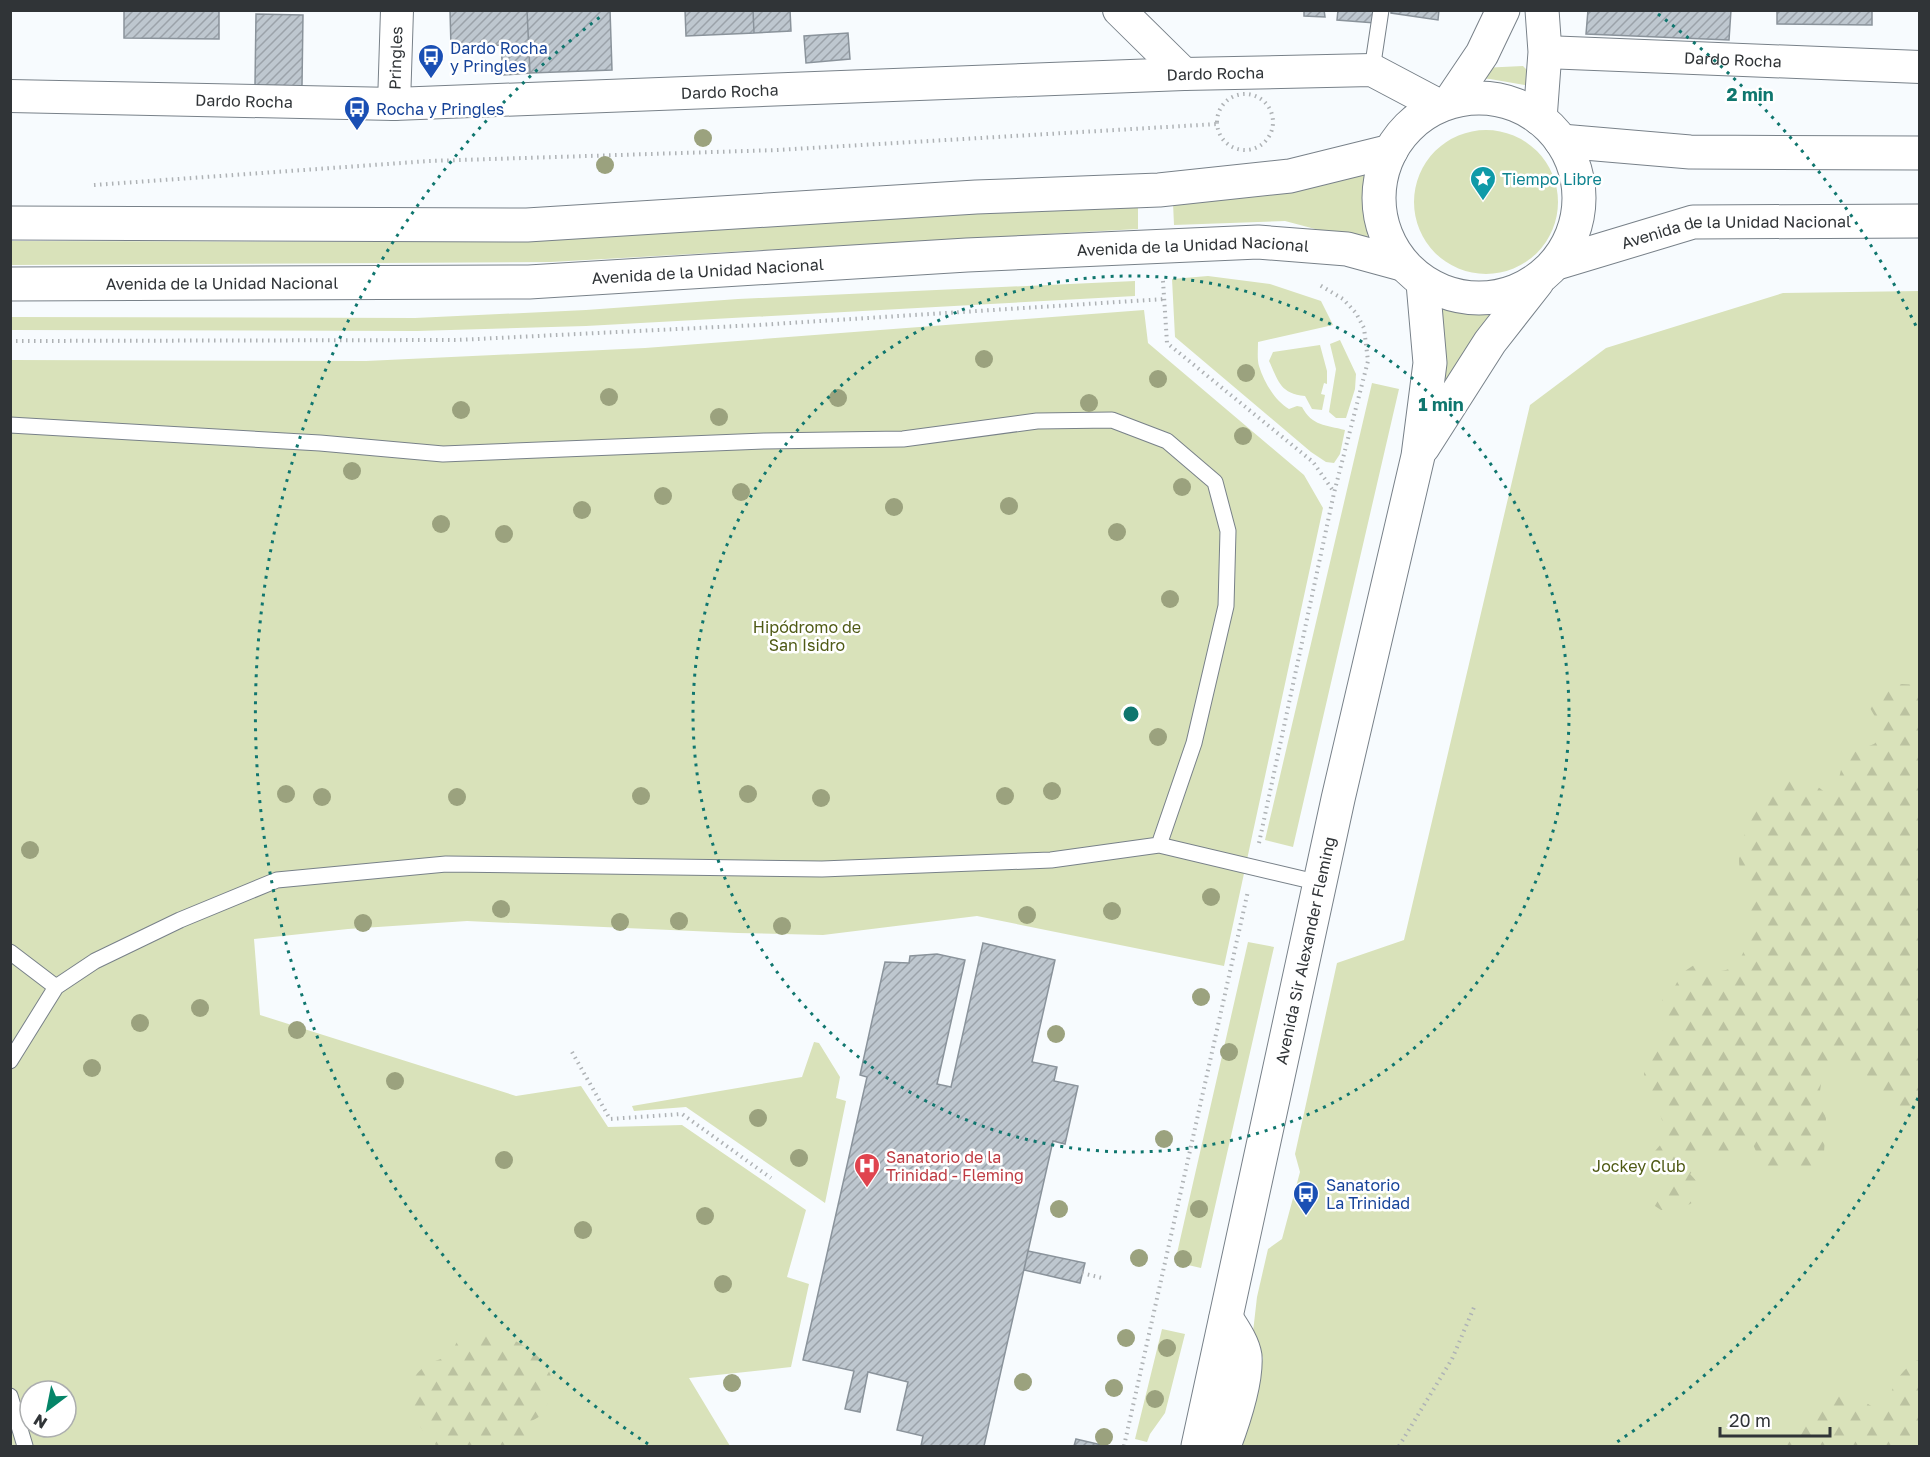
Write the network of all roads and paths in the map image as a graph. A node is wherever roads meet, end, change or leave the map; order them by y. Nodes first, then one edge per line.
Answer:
1 (397, 10) edge
2 (1119, 10) edge
3 (1381, 10) edge
4 (1503, 10) edge
5 (1542, 10) edge
6 (1545, 52) junction
7 (1920, 67) edge
8 (1372, 70) junction
9 (1184, 74) junction
10 (10, 96) edge
11 (1446, 103) junction
12 (394, 104) junction
13 (1217, 124) junction
14 (1550, 130) junction
15 (1391, 151) junction
16 (1920, 153) edge
17 (83, 186) dead end
18 (1920, 221) edge
19 (10, 223) edge
20 (1161, 245) junction
21 (1547, 272) junction
22 (1413, 274) junction
23 (1309, 281) dead end
24 (10, 284) edge
25 (1164, 299) junction
26 (10, 341) edge
27 (10, 425) edge
28 (1418, 456) junction
29 (1334, 493) junction
30 (1159, 844) junction
31 (1253, 867) junction
32 (1320, 883) junction
33 (10, 952) edge
34 (56, 987) junction
35 (572, 1052) dead end
36 (10, 1060) edge
37 (771, 1178) dead end
38 (1082, 1273) dead end
39 (1102, 1278) dead end
40 (1475, 1305) dead end
41 (1226, 1318) junction
42 (10, 1396) edge
43 (25, 1446) edge
44 (1124, 1446) edge
45 (1198, 1446) edge
46 (1224, 1446) edge
47 (1400, 1446) edge

1 - 12 street, Pringles
2 - 9 street
3 - 8 lane
4 - 11 main road
5 - 6 main road
6 - 7 street, Dardo Rocha
6 - 14 main road
8 - 9 street, Dardo Rocha
8 - 11 street, Dardo Rocha
9 - 12 street, Dardo Rocha
10 - 12 street, Dardo Rocha
11 - 14 main road
11 - 15 main road
13 - 13 path
13 - 17 path
14 - 16 main road
14 - 21 main road
15 - 19 main road
15 - 22 main road
18 - 21 main road, Avenida de la Unidad Nacional
20 - 22 main road, Avenida de la Unidad Nacional
20 - 24 main road, Avenida de la Unidad Nacional
20 - 25 path
21 - 22 main road
21 - 28 main road, Avenida Sir Alexander Fleming
22 - 28 main road, Avenida Sir Alexander Fleming
23 - 29 path
25 - 26 path
25 - 29 path
27 - 30 lane
28 - 32 main road, Avenida Sir Alexander Fleming
29 - 31 path
30 - 31 lane
30 - 34 lane
31 - 32 lane
31 - 44 path
32 - 41 main road, Avenida Sir Alexander Fleming
33 - 34 lane
34 - 36 lane
35 - 37 path
38 - 39 path
40 - 47 path
41 - 45 main road, Avenida Sir Alexander Fleming
41 - 46 main road
42 - 43 lane

